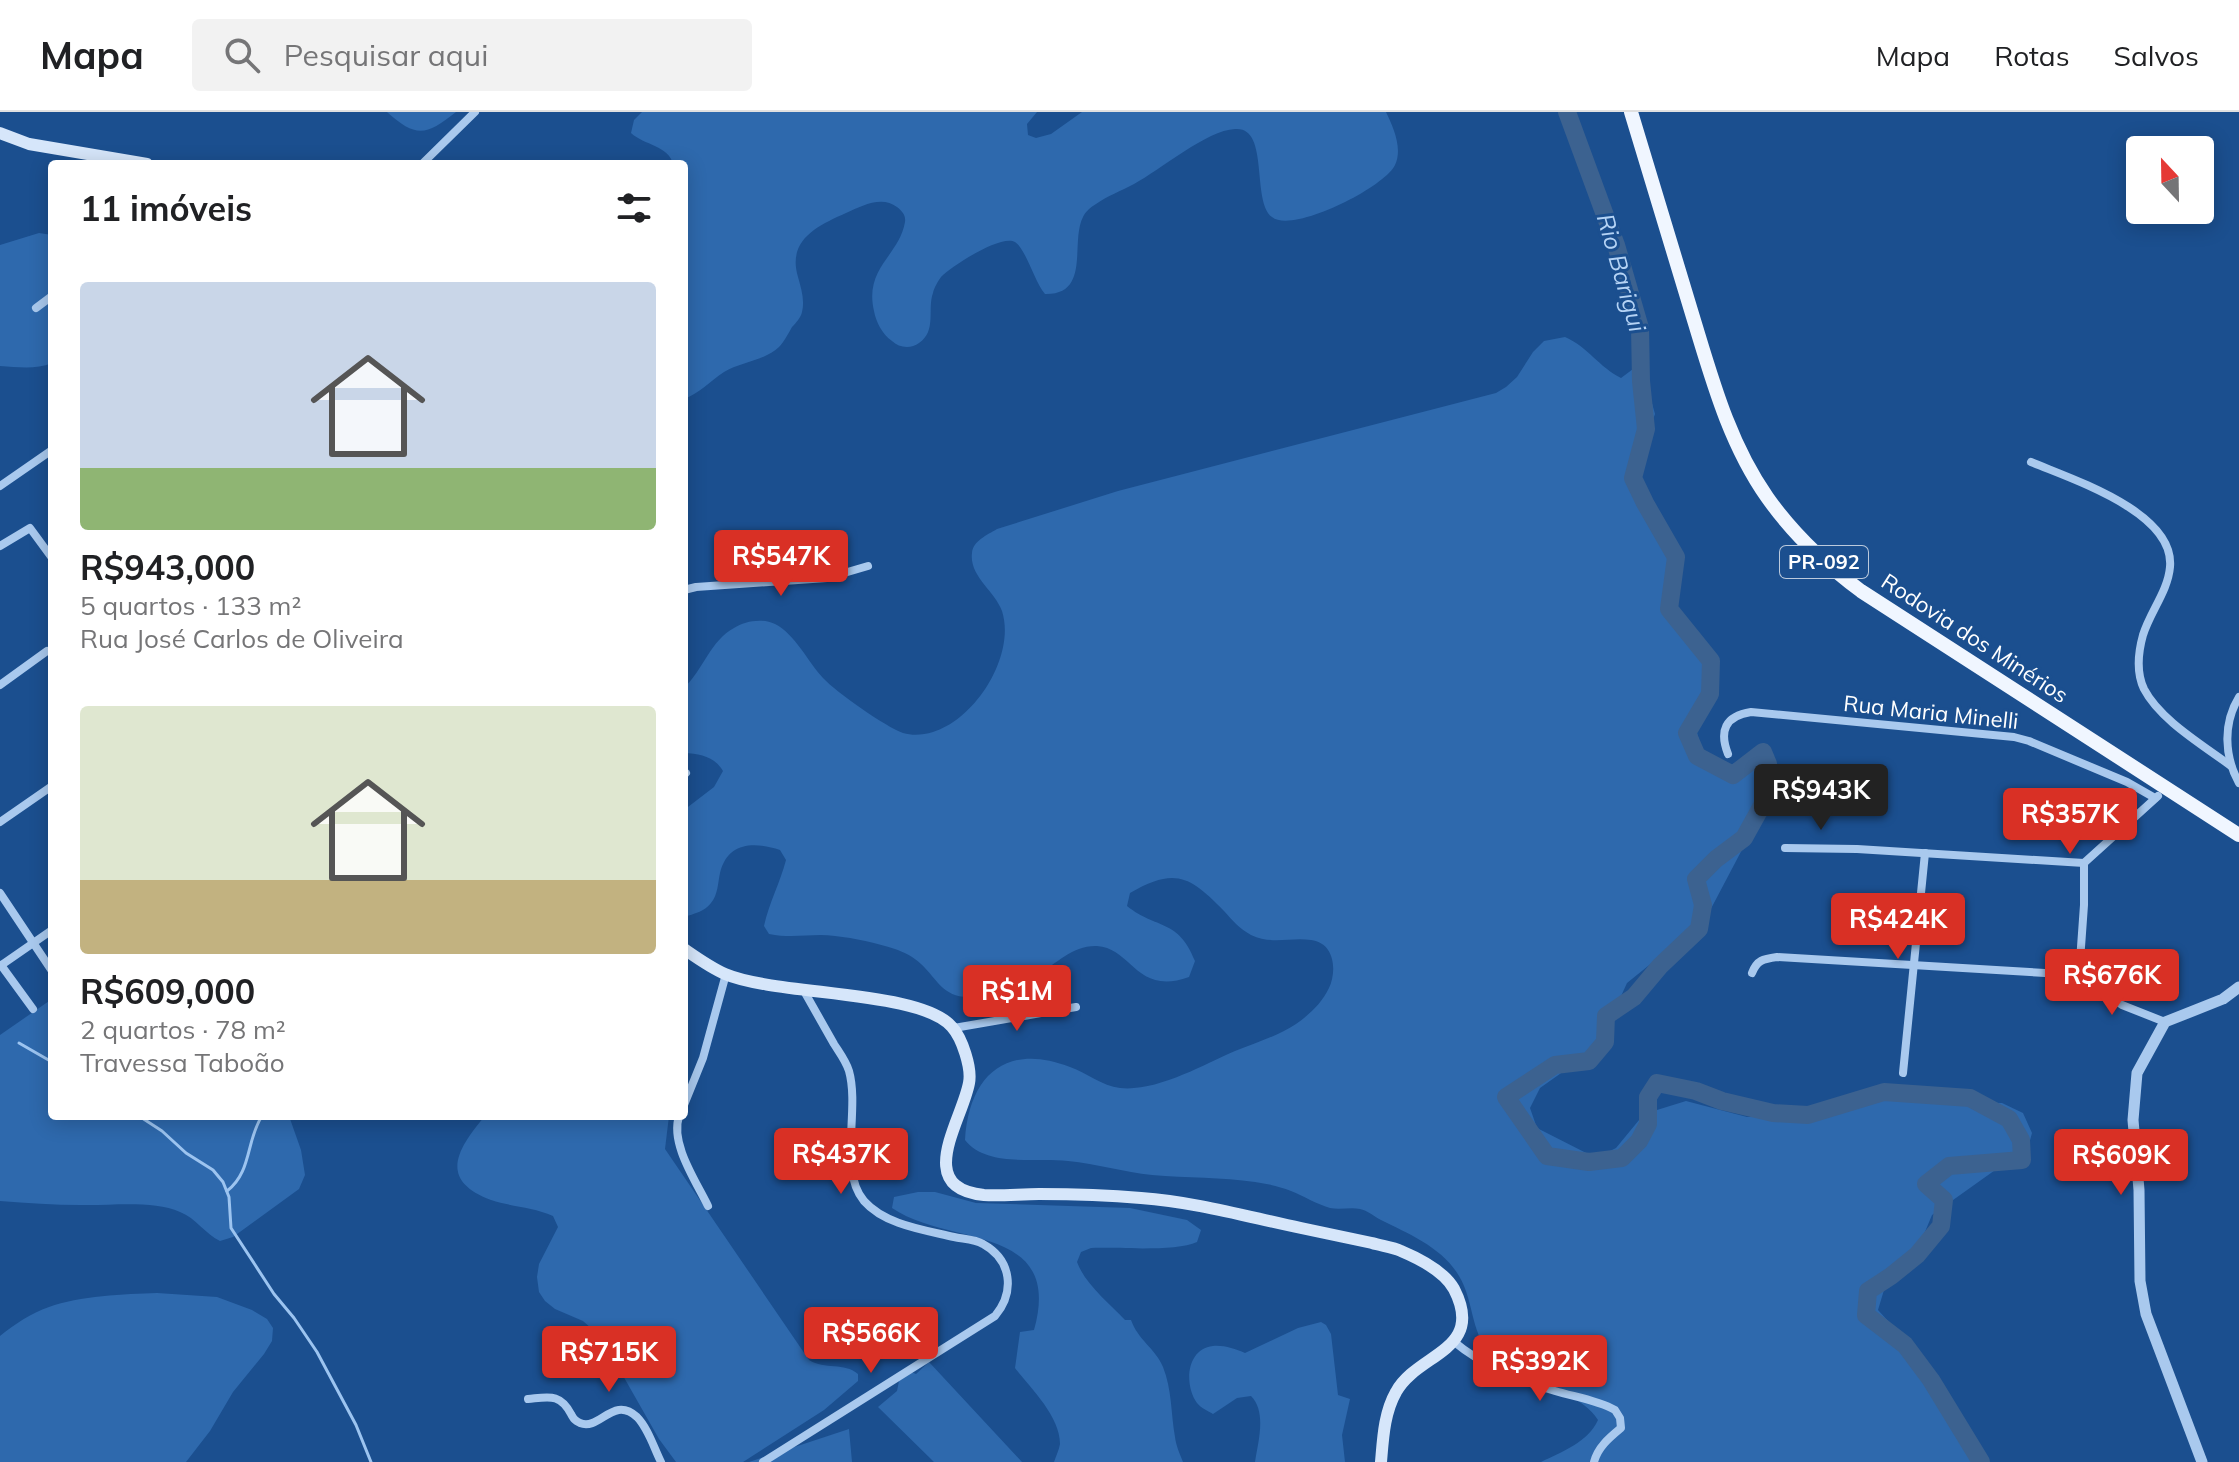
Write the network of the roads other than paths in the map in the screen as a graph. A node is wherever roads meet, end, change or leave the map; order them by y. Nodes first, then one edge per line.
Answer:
1 (475, 112) edge
2 (1631, 112) edge
3 (0, 133) edge
4 (123, 160) edge
5 (426, 160) edge
6 (48, 299) edge
7 (36, 308) dead end
8 (48, 453) edge
9 (2031, 462) dead end
10 (0, 486) edge
11 (0, 546) edge
12 (48, 553) edge
13 (868, 566) dead end
14 (688, 589) edge
15 (47, 651) dead end
16 (0, 685) edge
17 (2239, 697) edge
18 (1728, 754) dead end
19 (2231, 766) junction
20 (2239, 783) edge
21 (48, 789) edge
22 (2161, 793) junction
23 (0, 822) edge
24 (2239, 835) edge
25 (1785, 848) dead end
26 (1925, 853) junction
27 (2084, 863) junction
28 (0, 893) edge
29 (48, 933) edge
30 (33, 943) junction
31 (688, 951) edge
32 (1913, 964) junction
33 (48, 965) edge
34 (0, 966) edge
35 (1752, 973) dead end
36 (726, 974) junction
37 (2079, 975) junction
38 (2239, 987) edge
39 (804, 991) junction
40 (1076, 1007) dead end
41 (33, 1009) dead end
42 (2165, 1022) junction
43 (954, 1028) junction
44 (1903, 1073) dead end
45 (688, 1095) edge
46 (678, 1120) edge
47 (708, 1206) dead end
48 (1453, 1341) junction
49 (528, 1399) dead end
50 (661, 1462) edge
51 (763, 1462) edge
52 (1381, 1462) edge
53 (1594, 1462) edge
54 (2202, 1462) edge

1 - 5 street
2 - 22 main road, Rodovia dos Minérios / PR-092
3 - 4 main road
6 - 7 street
8 - 10 street
9 - 19 street
11 - 12 street
13 - 14 street
15 - 16 street
17 - 19 street
18 - 22 street, Rua Maria Minelli
19 - 20 street
21 - 23 street
22 - 24 main road, Rodovia dos Minérios / PR-092
22 - 27 street
25 - 26 street
26 - 27 street
26 - 32 street
27 - 37 street
28 - 30 street
29 - 30 street
30 - 33 street
30 - 34 street
31 - 36 main road
32 - 35 street
32 - 37 street
32 - 44 street
34 - 41 street
36 - 39 main road
36 - 45 street
37 - 42 street
38 - 42 street
39 - 43 main road
39 - 51 street
40 - 43 street
42 - 54 street
43 - 48 main road
46 - 47 street
48 - 52 main road
48 - 53 street
49 - 50 street

